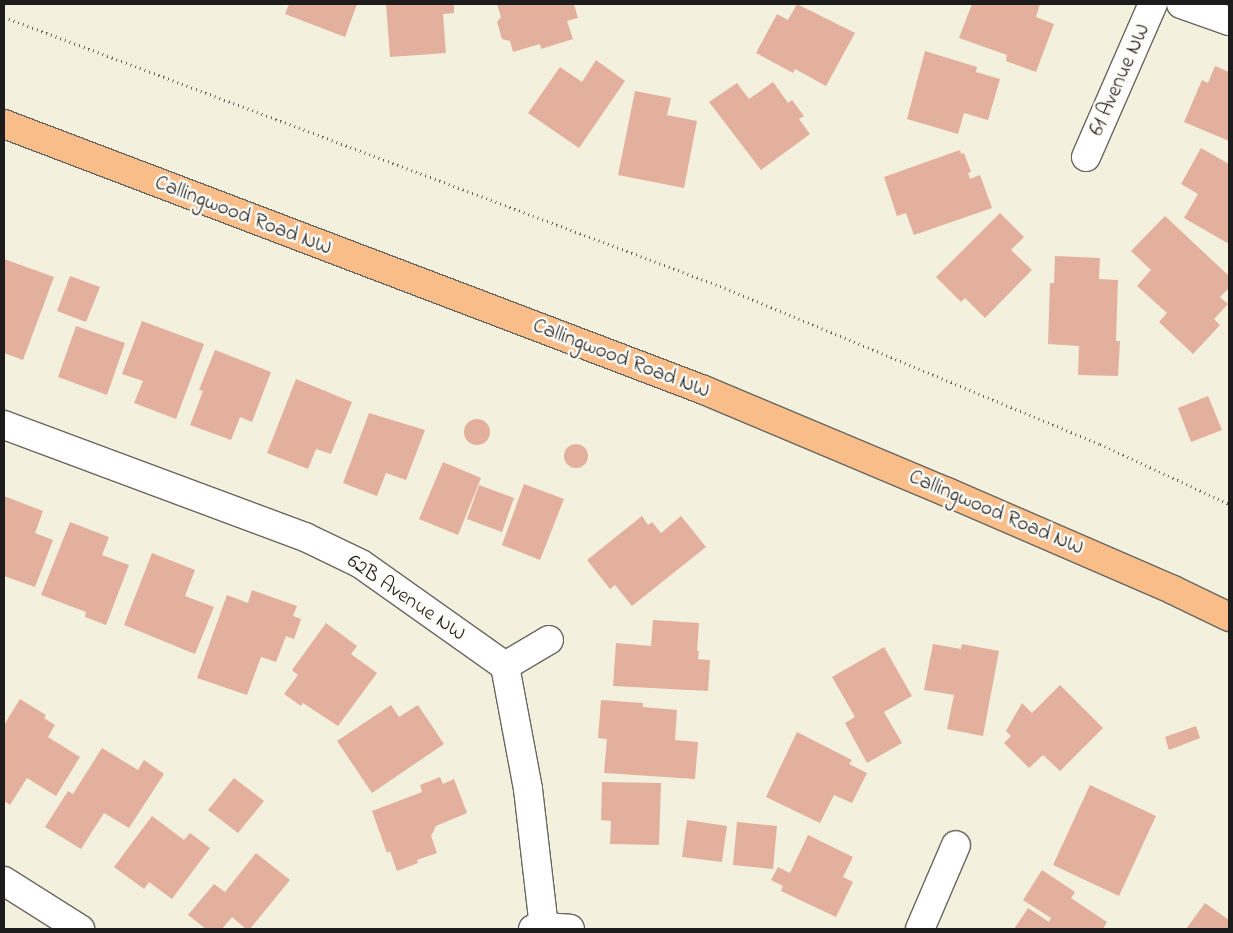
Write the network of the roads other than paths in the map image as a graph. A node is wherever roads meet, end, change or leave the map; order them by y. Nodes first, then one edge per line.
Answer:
1 (1153, 4) edge
2 (1181, 4) edge
3 (1229, 21) edge
4 (4, 124) edge
5 (1086, 157) dead end
6 (4, 425) edge
7 (1229, 617) edge
8 (549, 640) dead end
9 (504, 666) junction
10 (956, 845) dead end
11 (4, 881) edge
12 (538, 928) edge
13 (80, 929) edge
14 (570, 929) edge
15 (920, 929) edge

1 - 5 street, 61 Avenue NW
2 - 3 street
4 - 7 main road, Callingwood Road NW
6 - 9 street, 62B Avenue NW
8 - 9 street
9 - 12 street
10 - 15 street
11 - 13 street
12 - 14 street

